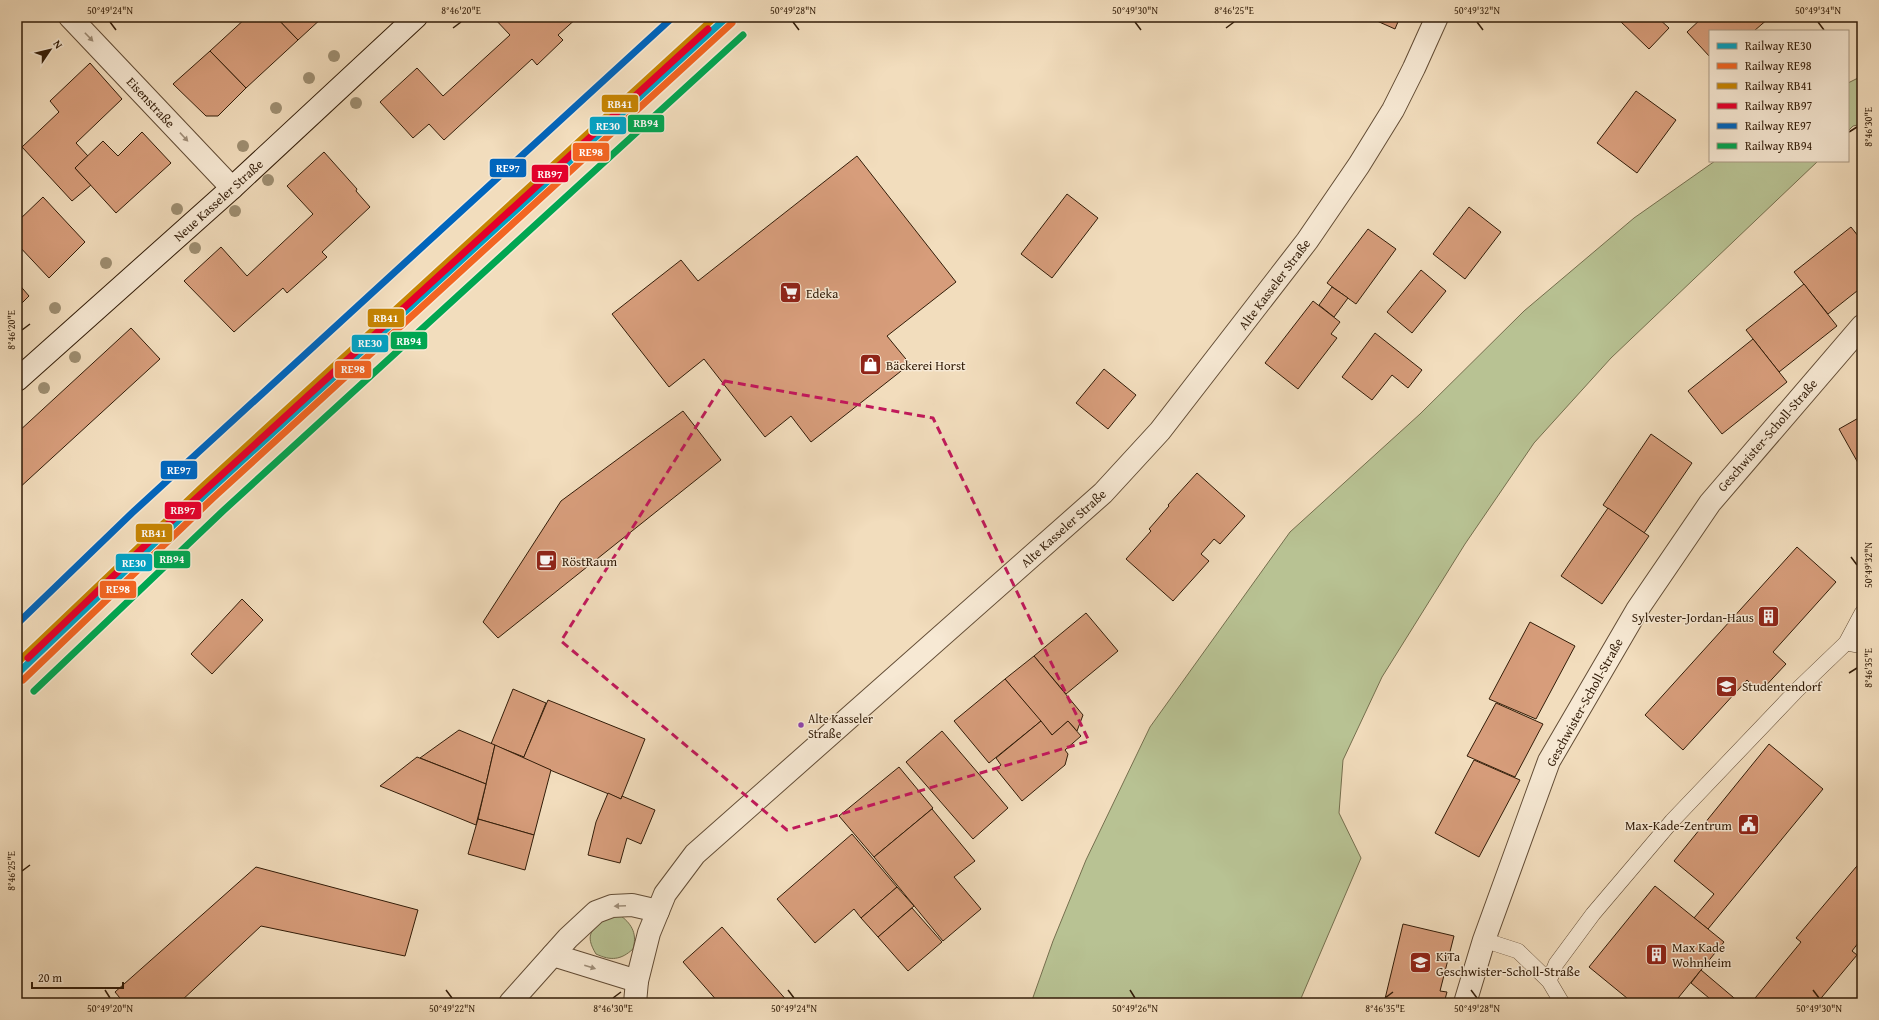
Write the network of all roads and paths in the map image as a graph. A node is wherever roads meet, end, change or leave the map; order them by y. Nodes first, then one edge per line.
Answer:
1 (70, 17) edge
2 (416, 17) edge
3 (1437, 17) edge
4 (232, 188) junction
5 (1862, 326) edge
6 (17, 380) edge
7 (1862, 613) edge
8 (1846, 643) junction
9 (1862, 646) edge
10 (658, 911) junction
11 (1484, 940) junction
12 (553, 955) junction
13 (1549, 981) junction
14 (637, 982) junction
15 (510, 1003) edge
16 (635, 1003) edge
17 (1465, 1003) edge
18 (1562, 1003) edge

1 -> 4 street, Eisenstraße
2 - 4 street, Neue Kasseler Straße
3 - 10 street, Alte Kasseler Straße
4 - 6 street, Neue Kasseler Straße
5 - 11 street, Geschwister-Scholl-Straße
7 - 8 lane
8 - 9 lane
8 - 13 lane
10 -> 12 street
10 - 14 street, Alte Kasseler Straße
11 - 13 lane
11 - 17 street, Geschwister-Scholl-Straße
12 -> 14 street
12 - 15 street
13 - 18 lane
14 - 16 street, Alte Kasseler Straße

